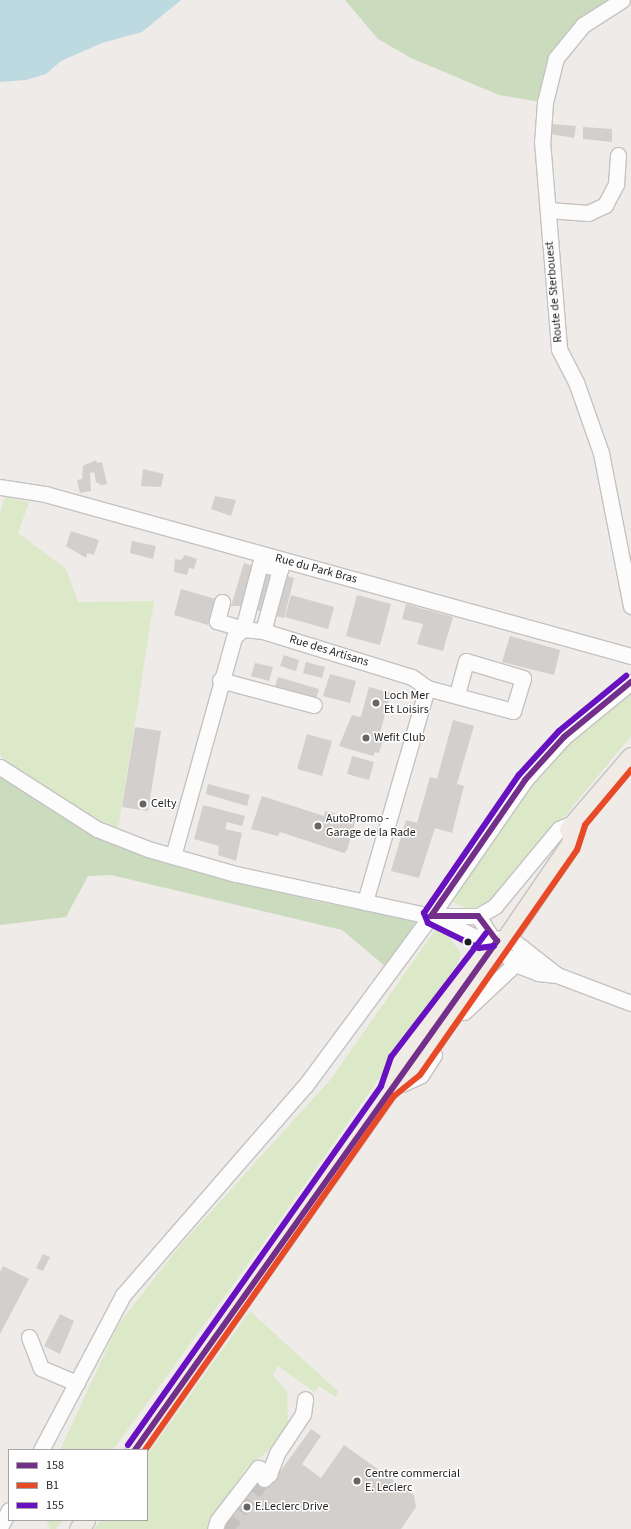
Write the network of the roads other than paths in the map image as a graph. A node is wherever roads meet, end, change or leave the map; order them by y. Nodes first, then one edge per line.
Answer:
1 (622, 0) edge
2 (618, 155) dead end
3 (548, 210) junction
4 (0, 487) edge
5 (222, 602) dead end
6 (631, 606) edge
7 (243, 629) junction
8 (263, 631) junction
9 (631, 656) edge
10 (220, 680) junction
11 (631, 682) edge
12 (427, 688) junction
13 (457, 695) dead end
14 (314, 705) dead end
15 (631, 758) edge
16 (0, 767) edge
17 (578, 821) junction
18 (173, 856) junction
19 (365, 902) junction
20 (431, 916) junction
21 (478, 916) junction
22 (503, 943) junction
23 (515, 964) junction
24 (557, 975) junction
25 (631, 1003) edge
26 (388, 1090) junction
27 (29, 1337) dead end
28 (77, 1383) junction
29 (306, 1399) dead end
30 (42, 1449) edge
31 (136, 1449) edge
32 (8, 1512) edge
33 (0, 1526) edge
34 (215, 1529) edge

1 - 3 street, Route de Sterbouest
2 - 3 street
3 - 6 street, Route de Sterbouest
4 - 9 street, Rue du Park Bras
5 - 7 street, Rue des Artisans
7 - 8 street, Rue des Artisans
7 - 8 street
7 - 10 street
8 - 12 street, Rue des Artisans
10 - 14 street
10 - 18 street
11 - 20 street
12 - 13 street
12 - 19 street
15 - 17 main road
16 - 18 street
17 - 21 street
17 - 22 main road
18 - 19 street
19 - 20 street
20 - 21 street
20 - 22 street
20 - 28 street
21 - 22 street
22 - 23 street
22 - 23 street
22 - 24 street
22 - 26 main road
23 - 24 street
23 - 26 street
24 - 25 street
26 - 31 main road
27 - 28 street
28 - 30 street
29 - 34 street
32 - 33 street

